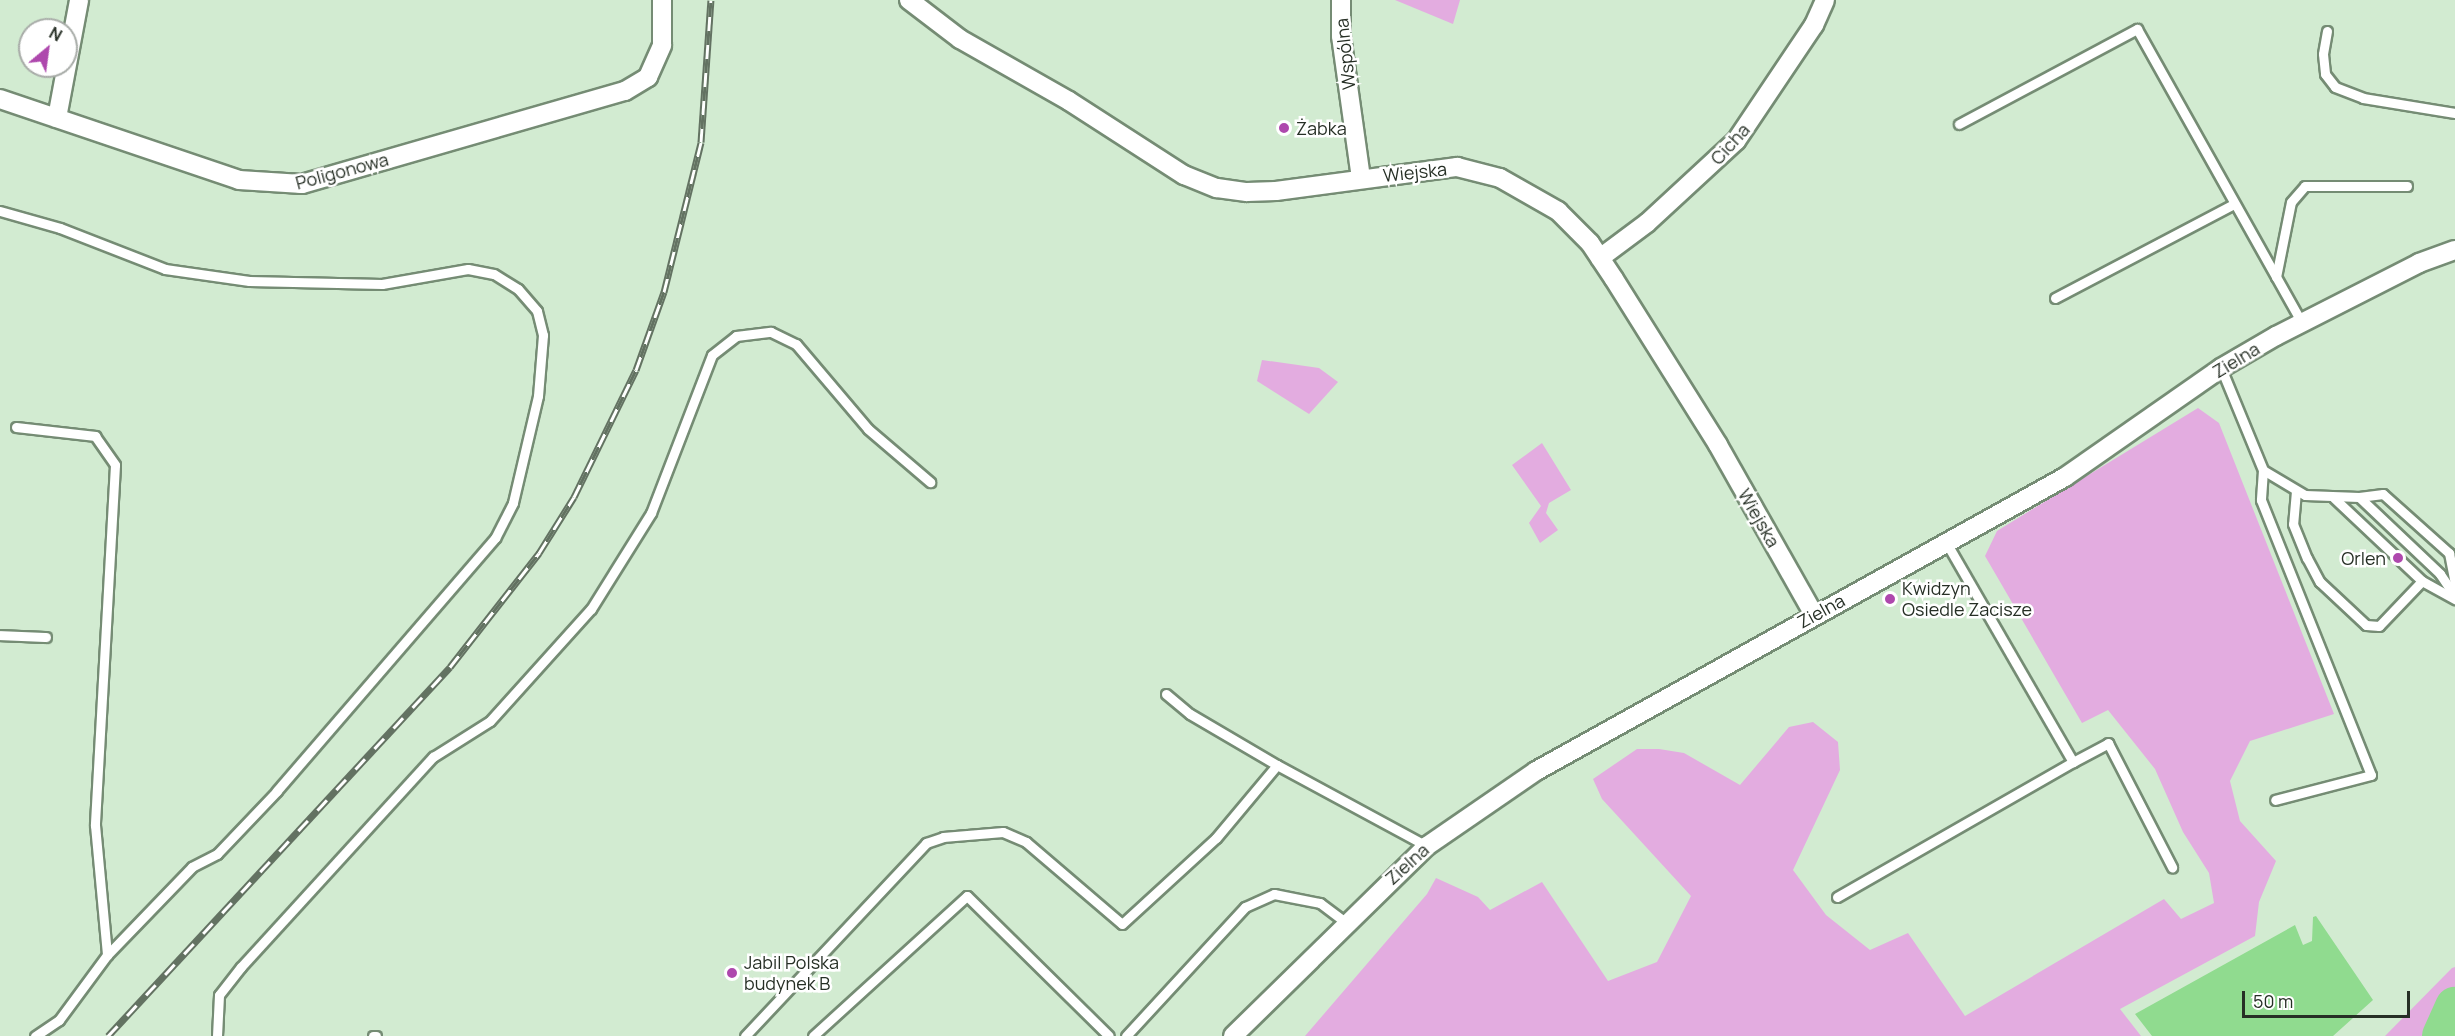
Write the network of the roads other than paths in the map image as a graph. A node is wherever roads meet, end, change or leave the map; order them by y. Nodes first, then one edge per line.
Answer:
1 (79, 0) edge
2 (662, 0) edge
3 (909, 0) edge
4 (1341, 0) edge
5 (1825, 0) edge
6 (2327, 32) dead end
7 (0, 99) edge
8 (2455, 113) edge
9 (57, 118) junction
10 (1959, 124) dead end
11 (1361, 179) junction
12 (2408, 186) dead end
13 (2234, 204) junction
14 (0, 211) edge
15 (2455, 250) edge
16 (1600, 258) junction
17 (2276, 277) junction
18 (2055, 298) dead end
19 (2302, 323) junction
20 (2221, 368) junction
21 (16, 427) dead end
22 (2263, 470) junction
23 (930, 482) dead end
24 (2296, 491) junction
25 (2359, 497) junction
26 (2334, 498) junction
27 (1946, 542) junction
28 (2422, 581) junction
29 (2455, 585) edge
30 (2455, 598) edge
31 (1814, 615) junction
32 (0, 635) edge
33 (46, 637) dead end
34 (1166, 694) dead end
35 (2073, 762) junction
36 (1277, 765) junction
37 (2275, 800) dead end
38 (1427, 846) junction
39 (2172, 867) dead end
40 (1837, 897) dead end
41 (1345, 922) junction
42 (107, 955) junction
43 (35, 1036) edge
44 (217, 1036) edge
45 (745, 1036) edge
46 (813, 1036) edge
47 (1109, 1036) edge
48 (1126, 1036) edge
49 (1233, 1036) edge

1 - 9 street
2 - 9 street, Poligonowa
3 - 11 street, Wiejska
4 - 11 street, Wspólna
5 - 16 street, Cicha
6 - 8 lane
7 - 9 street, Poligonowa
10 - 13 lane
11 - 16 street, Wiejska
12 - 17 lane
13 - 17 lane
13 - 18 lane
14 - 42 lane
15 - 19 street, Zielna
16 - 31 street, Wiejska
17 - 19 lane
19 - 20 street, Zielna
20 - 22 lane
20 - 27 street, Zielna
21 - 42 lane
22 - 24 lane
22 - 37 lane
23 - 44 lane
24 - 26 lane
24 - 28 lane
25 - 26 lane
25 - 29 lane
25 - 30 lane
26 - 28 lane
27 - 31 street, Zielna
27 - 35 lane
28 - 30 lane
31 - 38 street, Zielna
32 - 33 lane
34 - 36 lane
35 - 39 lane
35 - 40 lane
36 - 38 lane
36 - 45 lane
38 - 41 street, Zielna
41 - 48 lane
41 - 49 street, Zielna
42 - 43 lane
46 - 47 lane

